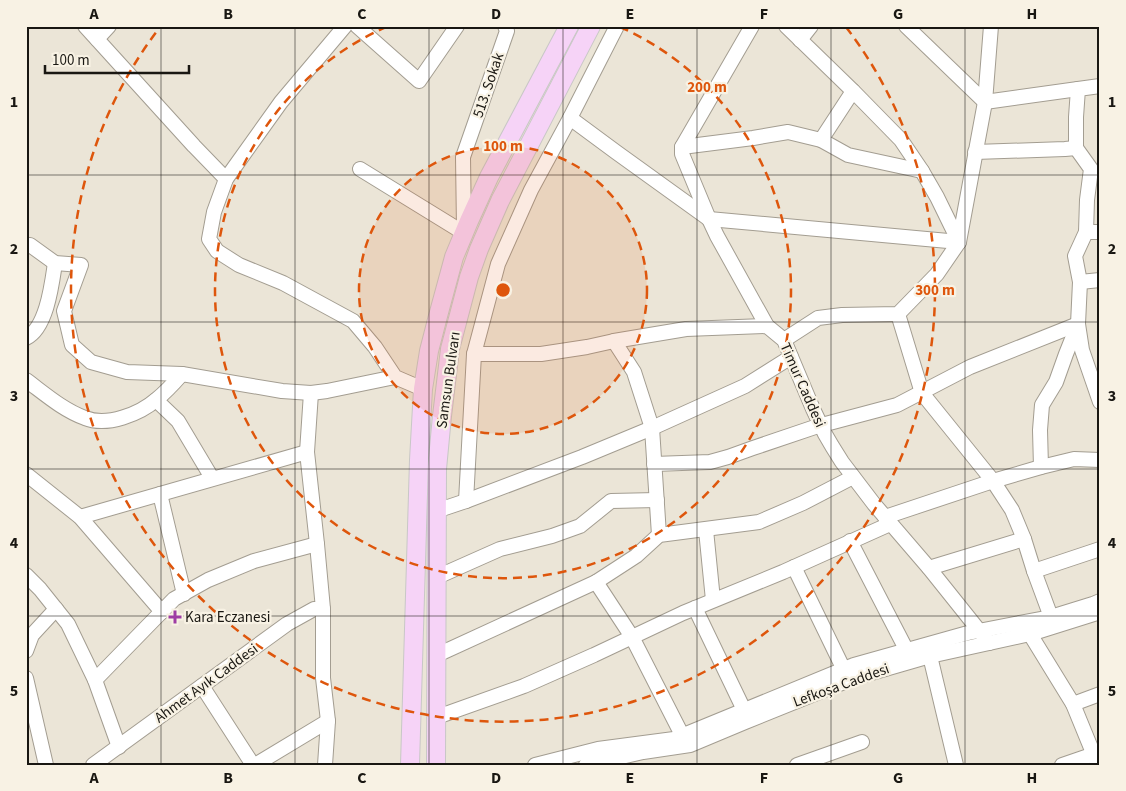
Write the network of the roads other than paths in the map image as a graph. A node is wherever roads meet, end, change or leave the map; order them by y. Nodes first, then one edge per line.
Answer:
1 (85, 26) edge
2 (109, 26) edge
3 (346, 26) edge
4 (357, 26) edge
5 (457, 26) edge
6 (569, 26) edge
7 (591, 26) edge
8 (617, 26) edge
9 (752, 26) edge
10 (786, 26) edge
11 (811, 26) edge
12 (906, 26) edge
13 (991, 26) edge
14 (504, 28) edge
15 (97, 39) junction
16 (800, 40) junction
17 (1100, 86) edge
18 (1078, 89) junction
19 (853, 91) junction
20 (985, 102) junction
21 (570, 118) junction
22 (821, 140) junction
23 (682, 147) junction
24 (1076, 148) junction
25 (976, 152) junction
26 (360, 169) dead end
27 (922, 171) junction
28 (226, 179) junction
29 (709, 219) junction
30 (464, 232) junction
31 (1093, 232) edge
32 (959, 242) junction
33 (26, 245) edge
34 (55, 263) junction
35 (1100, 280) edge
36 (1080, 282) junction
37 (898, 314) junction
38 (1078, 324) junction
39 (767, 326) junction
40 (26, 338) edge
41 (784, 340) junction
42 (614, 341) junction
43 (474, 354) junction
44 (791, 358) junction
45 (182, 374) junction
46 (395, 377) junction
47 (26, 380) edge
48 (424, 388) junction
49 (311, 393) junction
50 (922, 393) junction
51 (156, 400) junction
52 (1100, 402) edge
53 (821, 425) junction
54 (652, 428) junction
55 (307, 452) junction
56 (1100, 460) edge
57 (654, 464) junction
58 (1041, 467) junction
59 (26, 474) edge
60 (853, 477) junction
61 (212, 478) junction
62 (993, 481) junction
63 (160, 494) junction
64 (657, 500) junction
65 (466, 501) junction
66 (436, 511) junction
67 (80, 516) junction
68 (888, 520) junction
69 (706, 530) junction
70 (659, 535) junction
71 (1024, 538) junction
72 (850, 541) junction
73 (317, 544) junction
74 (1100, 549) edge
75 (794, 567) junction
76 (929, 568) junction
77 (1034, 571) junction
78 (26, 575) edge
79 (437, 576) junction
80 (596, 582) junction
81 (184, 594) junction
82 (713, 600) junction
83 (1100, 601) edge
84 (694, 608) junction
85 (323, 609) junction
86 (56, 610) junction
87 (162, 612) junction
88 (1100, 612) edge
89 (1051, 617) junction
90 (1029, 628) junction
91 (979, 631) junction
92 (632, 637) junction
93 (989, 643) junction
94 (906, 650) junction
95 (26, 651) edge
96 (437, 655) junction
97 (930, 656) junction
98 (844, 670) junction
99 (26, 678) edge
100 (95, 680) junction
101 (202, 686) junction
102 (1100, 694) edge
103 (1073, 704) junction
104 (744, 710) junction
105 (437, 717) junction
106 (328, 721) junction
107 (682, 735) junction
108 (862, 742) dead end
109 (119, 747) junction
110 (1096, 759) edge
111 (801, 764) edge
112 (46, 765) edge
113 (93, 765) edge
114 (254, 765) edge
115 (325, 765) edge
116 (410, 765) edge
117 (436, 765) edge
118 (535, 765) edge
119 (586, 765) edge
120 (956, 765) edge
121 (1062, 765) edge

1 - 15 street
2 - 15 street
3 - 28 street
4 - 5 street
6 - 30 main road
7 - 66 main road, Samsun Bulvarı
8 - 21 street
9 - 23 street
10 - 16 street
11 - 16 street
12 - 20 street
13 - 20 street
14 - 30 street, 513. Sokak
15 - 28 street
16 - 19 street
17 - 18 street
18 - 20 street
18 - 24 street
19 - 22 street
19 - 27 street
20 - 25 street
21 - 29 street
21 - 43 street
22 - 23 street
22 - 27 street
23 - 29 street, Timur Caddesi
24 - 25 street
24 - 31 street
25 - 32 street
26 - 30 street
27 - 32 street
28 - 46 street
29 - 32 street
29 - 39 street, Timur Caddesi
30 - 48 main road
31 - 36 street
32 - 37 street
33 - 34 street
34 - 40 street
34 - 45 street
35 - 36 street
36 - 38 street
37 - 41 street
37 - 50 street
38 - 50 street
38 - 52 street
38 - 58 street
39 - 41 street, Timur Caddesi
39 - 42 street
41 - 44 street, Timur Caddesi
42 - 43 street
42 - 54 street
43 - 65 street
44 - 53 street, Timur Caddesi
44 - 54 street
45 - 49 street
45 - 51 street
46 - 48 street
46 - 49 street
47 - 51 street
48 - 116 main road
49 - 55 street
50 - 53 street
50 - 62 street
51 - 61 street
53 - 57 street
53 - 60 street, Timur Caddesi
54 - 57 street
54 - 65 street
55 - 61 street
55 - 73 street
56 - 58 street
57 - 64 street
58 - 62 street
59 - 67 street
60 - 68 street, Timur Caddesi
60 - 69 street
61 - 63 street
62 - 68 street
62 - 71 street
63 - 67 street
63 - 81 street
64 - 70 street
64 - 79 street
65 - 66 street
66 - 79 main road, Samsun Bulvarı
67 - 87 street
68 - 72 street
68 - 76 street, Timur Caddesi
69 - 70 street
69 - 82 street
70 - 80 street
71 - 76 street
71 - 77 street
72 - 75 street
72 - 94 street
73 - 81 street
73 - 85 street
74 - 77 street
75 - 82 street
75 - 98 street
76 - 91 street, Timur Caddesi
77 - 89 street
78 - 86 street
79 - 96 main road, Samsun Bulvarı
80 - 92 street
80 - 96 street
81 - 87 street
82 - 84 street
83 - 89 street
84 - 92 street
84 - 104 street
85 - 101 street, Ahmet Ayık Caddesi
85 - 106 street
86 - 95 street
86 - 100 street
87 - 100 street
88 - 90 street, Lefkoşa Caddesi
89 - 90 street
90 - 91 street
90 - 93 street, Lefkoşa Caddesi
90 - 103 street
91 - 93 street, Timur Caddesi
91 - 94 street
92 - 105 street
92 - 107 street
93 - 97 street, Lefkoşa Caddesi
94 - 98 street
96 - 105 main road, Samsun Bulvarı
97 - 119 street, Lefkoşa Caddesi
97 - 120 street
98 - 104 street
99 - 112 street
100 - 109 street
101 - 109 street, Ahmet Ayık Caddesi
101 - 114 street
102 - 103 street
103 - 110 street
104 - 107 street
105 - 117 main road, Samsun Bulvarı
106 - 114 street
106 - 115 street
107 - 118 street
108 - 111 street
109 - 113 street, Ahmet Ayık Caddesi
110 - 121 street

